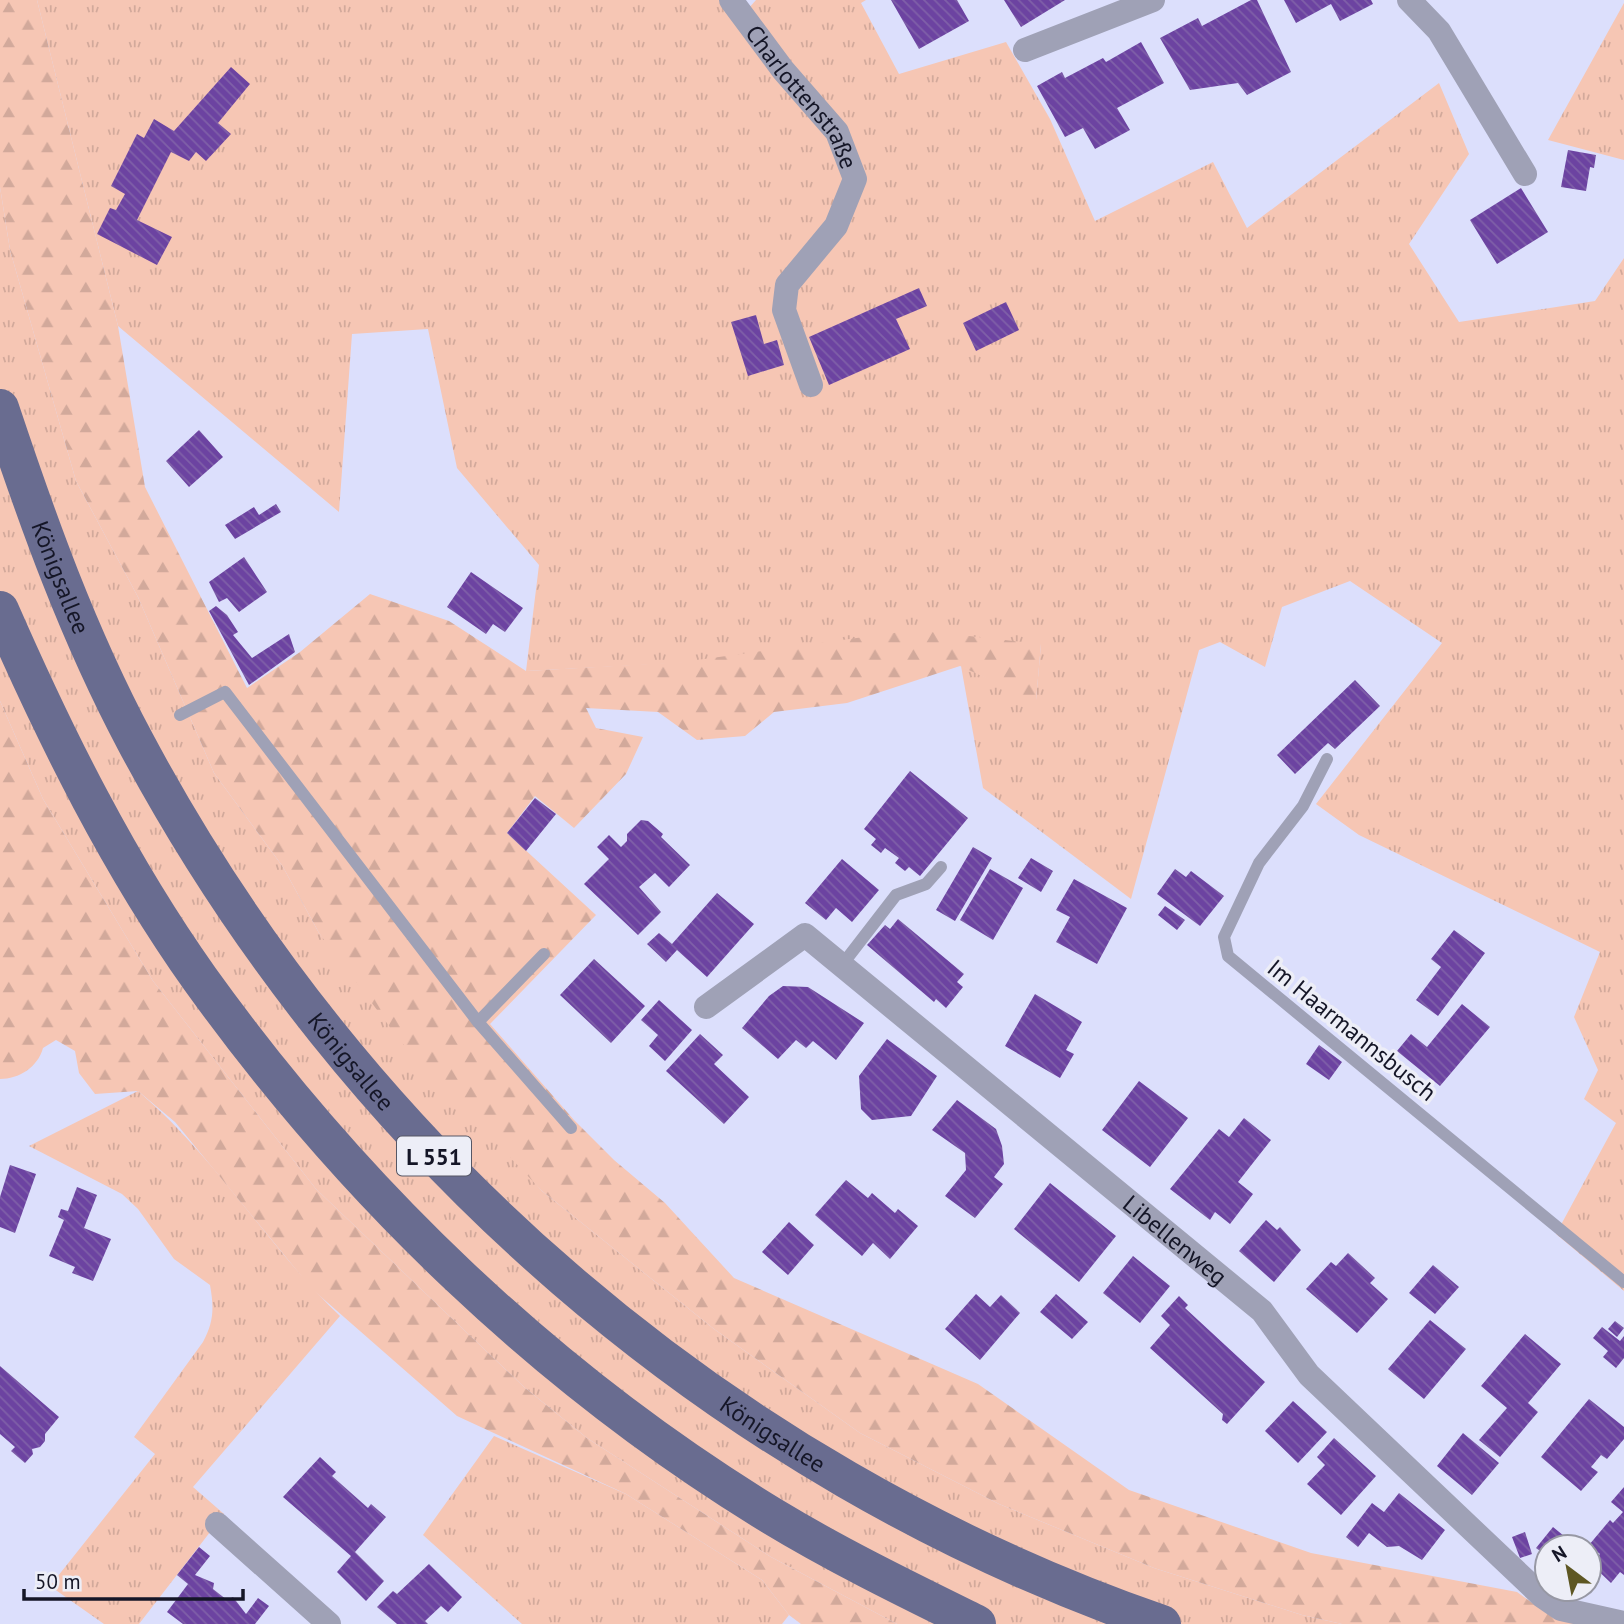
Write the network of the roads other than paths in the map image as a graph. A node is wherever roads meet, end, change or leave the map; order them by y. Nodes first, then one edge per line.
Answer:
1 (731, 0) edge
2 (1153, 0) edge
3 (1409, 0) edge
4 (1025, 50) dead end
5 (1525, 174) dead end
6 (811, 385) dead end
7 (0, 408) edge
8 (0, 610) edge
9 (180, 715) dead end
10 (1328, 759) dead end
11 (941, 867) dead end
12 (544, 954) dead end
13 (842, 965) junction
14 (706, 1007) dead end
15 (478, 1021) junction
16 (571, 1128) dead end
17 (1624, 1282) edge
18 (217, 1524) dead end
19 (1624, 1623) edge
20 (329, 1624) edge
21 (977, 1624) edge
22 (1161, 1624) edge

1 - 6 street, Charlottenstraße
2 - 4 street
3 - 5 street
7 - 22 main road, Königsallee / L 551
8 - 21 main road, L 551
9 - 15 lane
10 - 17 lane, Im Haarmannsbusch
11 - 13 lane
12 - 15 lane
13 - 14 street, Libellenweg
13 - 19 street, Libellenweg
15 - 16 lane
18 - 20 street

